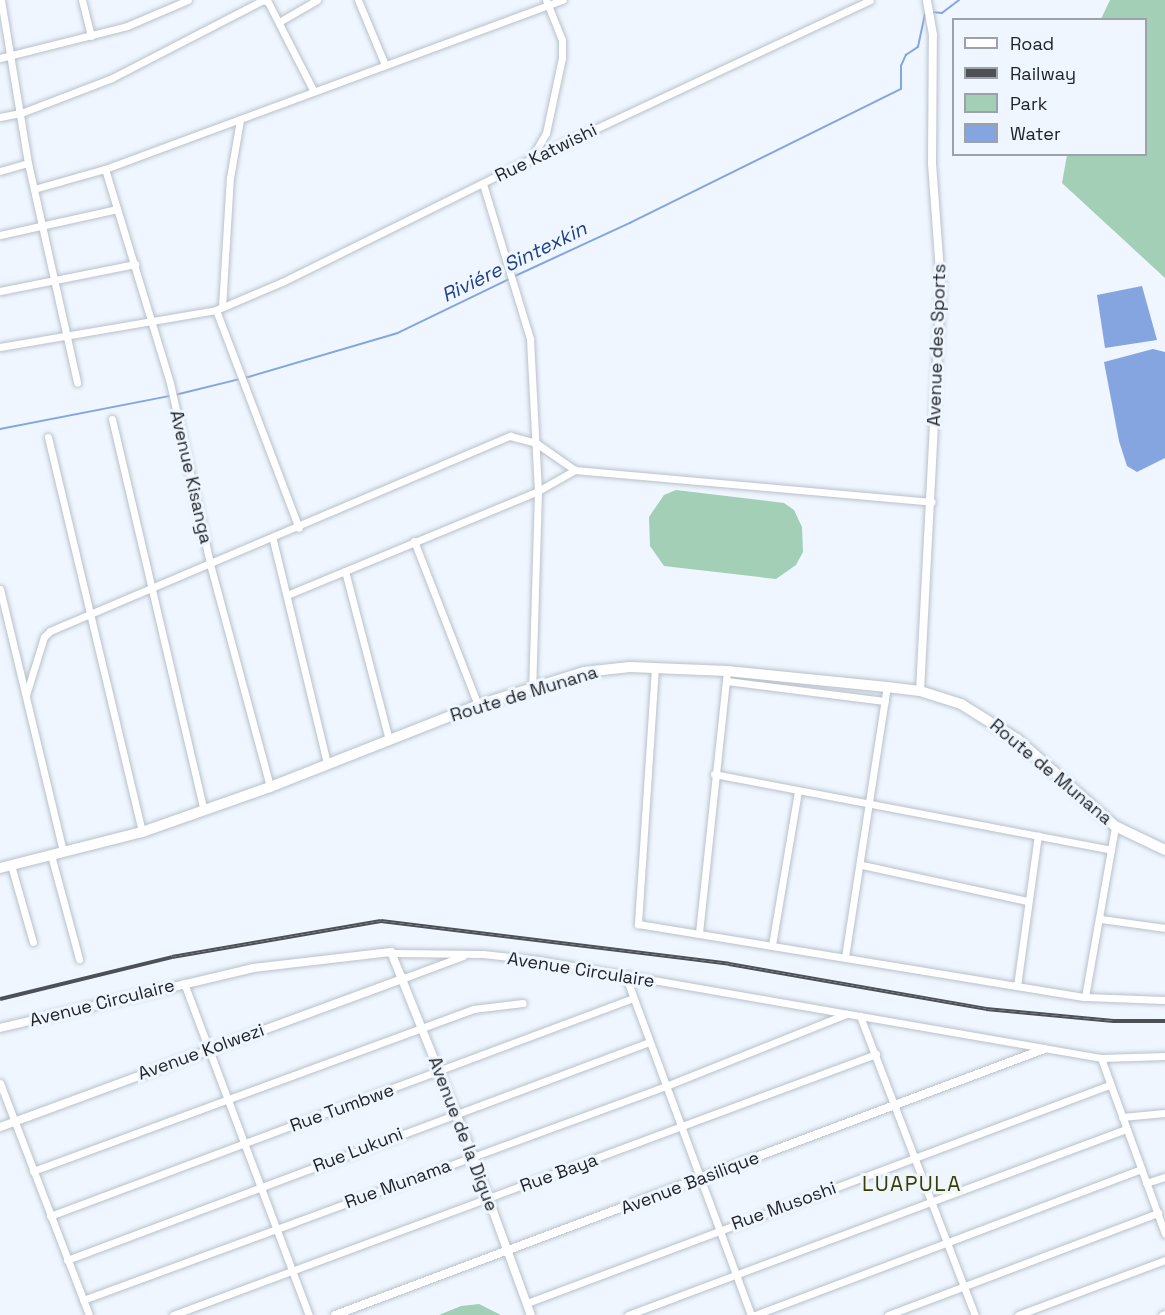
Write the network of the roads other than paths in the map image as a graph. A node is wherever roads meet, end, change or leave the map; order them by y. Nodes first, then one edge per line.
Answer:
1 (1, 0) edge
2 (82, 0) edge
3 (188, 0) edge
4 (266, 0) edge
5 (317, 0) edge
6 (358, 0) edge
7 (563, 0) edge
8 (870, 0) edge
9 (927, 0) edge
10 (547, 3) edge
11 (279, 22) junction
12 (91, 36) junction
13 (12, 56) junction
14 (0, 58) edge
15 (385, 65) junction
16 (313, 90) junction
17 (21, 113) junction
18 (0, 117) edge
19 (240, 120) junction
20 (531, 159) junction
21 (28, 164) junction
22 (105, 169) junction
23 (0, 171) edge
24 (483, 184) junction
25 (34, 189) junction
26 (117, 209) junction
27 (43, 227) junction
28 (0, 235) edge
29 (135, 264) junction
30 (54, 281) junction
31 (0, 291) edge
32 (219, 309) junction
33 (153, 320) junction
34 (66, 336) junction
35 (0, 347) edge
36 (77, 383) dead end
37 (112, 419) dead end
38 (48, 437) dead end
39 (536, 443) junction
40 (575, 470) junction
41 (538, 491) junction
42 (932, 502) junction
43 (299, 528) junction
44 (273, 540) junction
45 (414, 542) junction
46 (210, 564) junction
47 (345, 571) junction
48 (152, 588) junction
49 (0, 589) edge
50 (287, 595) junction
51 (92, 615) junction
52 (655, 667) junction
53 (726, 676) junction
54 (887, 687) junction
55 (532, 690) junction
56 (920, 691) junction
57 (26, 695) junction
58 (885, 701) junction
59 (478, 705) junction
60 (389, 740) junction
61 (327, 764) junction
62 (714, 774) junction
63 (270, 787) junction
64 (798, 791) junction
65 (872, 802) junction
66 (203, 808) junction
67 (1115, 826) junction
68 (142, 832) junction
69 (1038, 835) junction
70 (1111, 849) junction
71 (1165, 850) edge
72 (63, 852) junction
73 (51, 855) junction
74 (12, 865) junction
75 (862, 865) junction
76 (0, 867) edge
77 (1027, 901) junction
78 (1101, 919) junction
79 (1165, 928) edge
80 (699, 933) junction
81 (33, 942) dead end
82 (772, 945) junction
83 (394, 953) junction
84 (467, 955) junction
85 (844, 957) junction
86 (79, 959) dead end
87 (626, 977) junction
88 (404, 978) junction
89 (184, 983) junction
90 (1017, 986) junction
91 (1085, 997) junction
92 (633, 998) junction
93 (1165, 1000) edge
94 (523, 1003) dead end
95 (846, 1014) junction
96 (860, 1016) junction
97 (0, 1028) edge
98 (423, 1028) junction
99 (649, 1042) junction
100 (209, 1048) junction
101 (1044, 1049) junction
102 (876, 1054) junction
103 (1165, 1056) edge
104 (1101, 1058) junction
105 (441, 1073) junction
106 (0, 1083) edge
107 (1109, 1085) junction
108 (666, 1086) junction
109 (228, 1100) junction
110 (896, 1105) junction
111 (456, 1113) junction
112 (1165, 1113) edge
113 (1122, 1117) junction
114 (15, 1122) junction
115 (0, 1128) edge
116 (681, 1128) junction
117 (1126, 1129) junction
118 (244, 1143) junction
119 (473, 1156) junction
120 (916, 1159) junction
121 (1141, 1169) junction
122 (33, 1171) junction
123 (1165, 1177) edge
124 (701, 1180) junction
125 (1146, 1184) junction
126 (261, 1187) junction
127 (488, 1200) junction
128 (932, 1201) junction
129 (1158, 1214) junction
130 (50, 1216) junction
131 (276, 1229) junction
132 (719, 1230) junction
133 (1165, 1234) edge
134 (948, 1243) junction
135 (507, 1251) junction
136 (67, 1260) junction
137 (1165, 1260) edge
138 (292, 1271) junction
139 (736, 1274) junction
140 (964, 1286) junction
141 (83, 1300) junction
142 (527, 1303) junction
143 (88, 1315) edge
144 (173, 1315) edge
145 (309, 1315) edge
146 (334, 1315) edge
147 (531, 1315) edge
148 (629, 1315) edge
149 (753, 1315) edge
150 (888, 1315) edge
151 (975, 1315) edge
152 (1018, 1315) edge

1 - 13 street
2 - 12 street
3 - 12 street
4 - 11 street
4 - 17 street
5 - 11 street
6 - 15 street
7 - 10 street
8 - 20 street, Rue Katwishi
9 - 42 street, Avenue des Sports
10 - 15 street
10 - 20 street
11 - 16 street
12 - 13 street
13 - 14 street
13 - 17 street
15 - 16 street
16 - 19 street
17 - 18 street
17 - 21 street
19 - 22 street
19 - 32 street
20 - 24 street, Rue Katwishi
21 - 23 street
21 - 25 street
22 - 25 street
22 - 26 street, Avenue Kisanga
24 - 32 street, Rue Katwishi
24 - 39 street
25 - 27 street
26 - 27 street
26 - 29 street, Avenue Kisanga
27 - 28 street
27 - 30 street
29 - 30 street
29 - 33 street, Avenue Kisanga
30 - 31 street
30 - 34 street
32 - 33 street, Rue Katwishi
32 - 43 street
33 - 34 street, Rue Katwishi
33 - 46 street, Avenue Kisanga
34 - 35 street, Rue Katwishi
34 - 36 street
37 - 48 street
38 - 51 street
39 - 40 street
39 - 41 street
39 - 43 street
40 - 41 street
40 - 42 street
41 - 45 street
41 - 55 street
42 - 56 street, Avenue des Sports
43 - 44 street
44 - 46 street
44 - 50 street
45 - 47 street
45 - 59 street
46 - 48 street
46 - 63 street, Avenue Kisanga
47 - 50 street
47 - 60 street
48 - 51 street
48 - 66 street
49 - 57 street
50 - 61 street
51 - 57 street
51 - 68 street
52 - 53 main road, Route de Munana
52 - 55 main road, Route de Munana
52 - 80 street
53 - 54 main road, Route de Munana
53 - 58 street
53 - 62 street
54 - 56 main road, Route de Munana
54 - 58 street
55 - 59 main road, Route de Munana
56 - 67 main road, Route de Munana
57 - 72 street
58 - 65 street
59 - 60 main road, Route de Munana
60 - 61 main road, Route de Munana
61 - 63 main road, Route de Munana
62 - 64 street
62 - 80 street
63 - 66 main road, Route de Munana
64 - 65 street
64 - 82 street
65 - 69 street
65 - 75 street
66 - 68 main road, Route de Munana
67 - 70 street
67 - 71 main road, Route de Munana
68 - 72 main road, Route de Munana
69 - 70 street
69 - 77 street
70 - 78 street
72 - 73 main road, Route de Munana
73 - 74 main road, Route de Munana
73 - 86 street
74 - 76 main road, Route de Munana
74 - 81 street
75 - 77 street
75 - 85 street
77 - 90 street
78 - 79 street
78 - 91 street
80 - 82 street
82 - 85 street
83 - 84 street, Avenue Circulaire
83 - 88 street, Avenue de la Digue
83 - 89 street, Avenue Circulaire
84 - 87 street, Avenue Circulaire
84 - 88 street
85 - 90 street
87 - 92 street
87 - 95 street, Avenue Circulaire
88 - 98 street, Avenue de la Digue
88 - 100 street, Avenue Kolwezi
89 - 97 street, Avenue Circulaire
89 - 100 street
90 - 91 street
91 - 93 street
92 - 99 street
92 - 105 street, Rue Tumbwe
94 - 98 street
95 - 96 street, Avenue Circulaire
95 - 108 street, Rue Munama
96 - 101 street, Avenue Circulaire
96 - 102 street
98 - 105 street, Avenue de la Digue
98 - 109 street
99 - 108 street
99 - 111 street, Rue Lukuni
100 - 109 street
100 - 114 street, Avenue Kolwezi
101 - 104 street, Avenue Circulaire
101 - 110 street, Avenue Basilique
102 - 110 street
102 - 116 street, Rue Baya
103 - 104 street, Avenue Circulaire
104 - 107 street
105 - 111 street, Avenue de la Digue
105 - 118 street, Rue Tumbwe
106 - 114 street
107 - 113 street
107 - 120 street, Rue Musoshi
108 - 116 street
108 - 119 street, Rue Munama
109 - 118 street
109 - 122 street
110 - 120 street
110 - 124 street, Avenue Basilique
111 - 119 street, Avenue de la Digue
111 - 126 street, Rue Lukuni
112 - 113 street
113 - 117 street
114 - 115 street, Avenue Kolwezi
114 - 122 street
116 - 124 street
116 - 127 street, Rue Baya
117 - 121 street
117 - 128 street
118 - 126 street
118 - 130 street, Rue Tumbwe
119 - 127 street, Avenue de la Digue
119 - 131 street, Rue Munama
120 - 128 street
120 - 132 street, Rue Musoshi
121 - 125 street
121 - 134 street
122 - 130 street
123 - 125 street
124 - 132 street
124 - 135 street, Avenue Basilique
125 - 129 street
126 - 131 street
126 - 136 street, Rue Lukuni
127 - 135 street, Avenue de la Digue
127 - 138 street, Rue Baya
128 - 134 street
128 - 139 street
129 - 133 street
129 - 140 street
130 - 136 street
131 - 138 street
131 - 141 street, Rue Munama
132 - 139 street
132 - 142 street, Rue Musoshi
134 - 140 street
134 - 149 street
135 - 142 street, Avenue de la Digue
135 - 146 street, Avenue Basilique
136 - 141 street
137 - 152 street
138 - 144 street, Rue Baya
138 - 145 street
139 - 148 street
139 - 149 street
140 - 150 street
140 - 151 street
141 - 143 street
142 - 147 street, Avenue de la Digue

